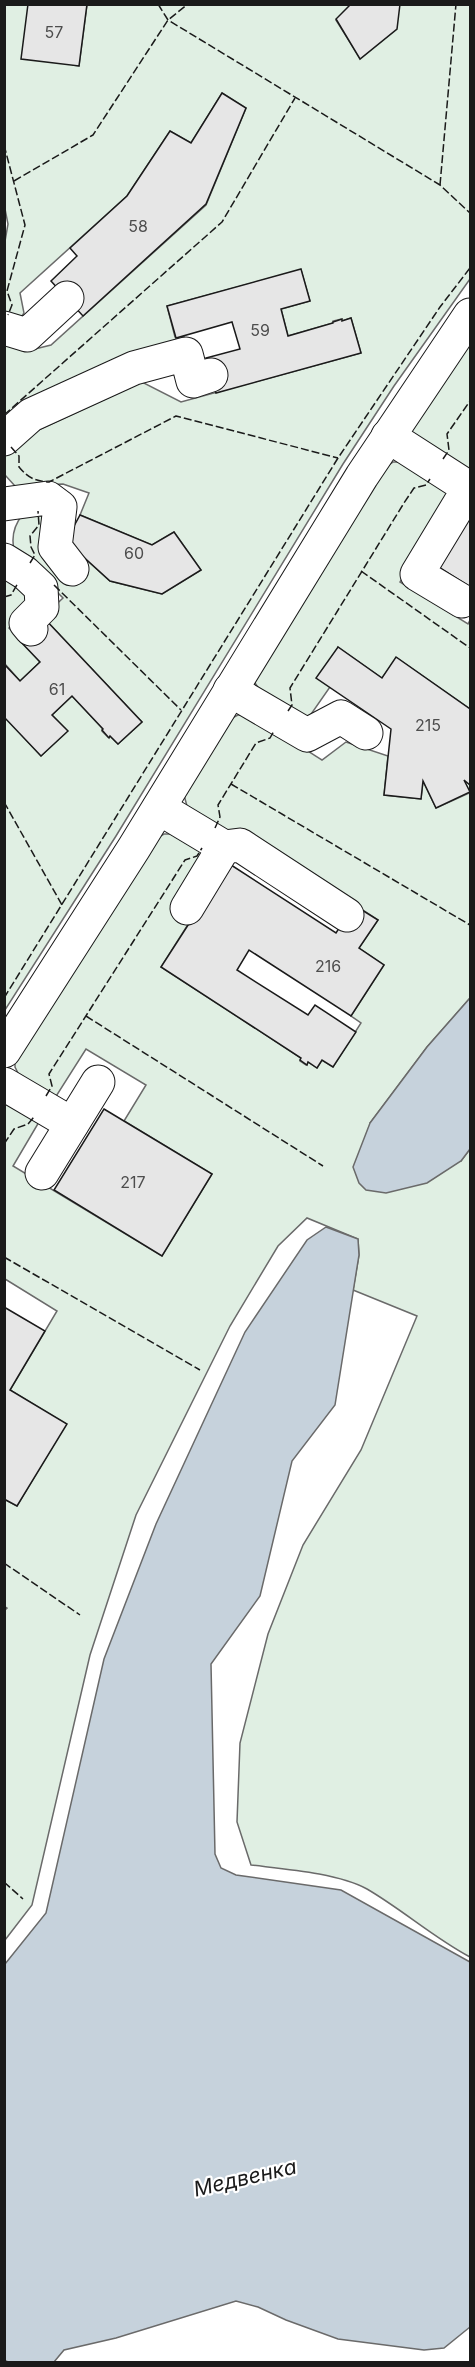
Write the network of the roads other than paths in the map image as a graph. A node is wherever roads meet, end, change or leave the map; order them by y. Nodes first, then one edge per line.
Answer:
1 (67, 298) dead end
2 (471, 315) edge
3 (4, 328) edge
4 (211, 375) dead end
5 (388, 435) junction
6 (4, 438) edge
7 (4, 504) edge
8 (4, 560) edge
9 (72, 569) dead end
10 (462, 601) dead end
11 (31, 629) dead end
12 (231, 690) junction
13 (353, 717) dead end
14 (159, 808) junction
15 (224, 848) junction
16 (187, 908) dead end
17 (347, 915) dead end
18 (4, 1051) edge
19 (98, 1082) dead end
20 (4, 1084) edge
21 (72, 1124) junction
22 (42, 1173) dead end

1 - 3 street
2 - 5 street
4 - 6 street
5 - 10 street
5 - 12 street
7 - 9 street
8 - 11 street
12 - 13 street
12 - 14 street
14 - 15 street
14 - 18 street
15 - 16 street
15 - 17 street
19 - 21 street
20 - 21 street
21 - 22 street

